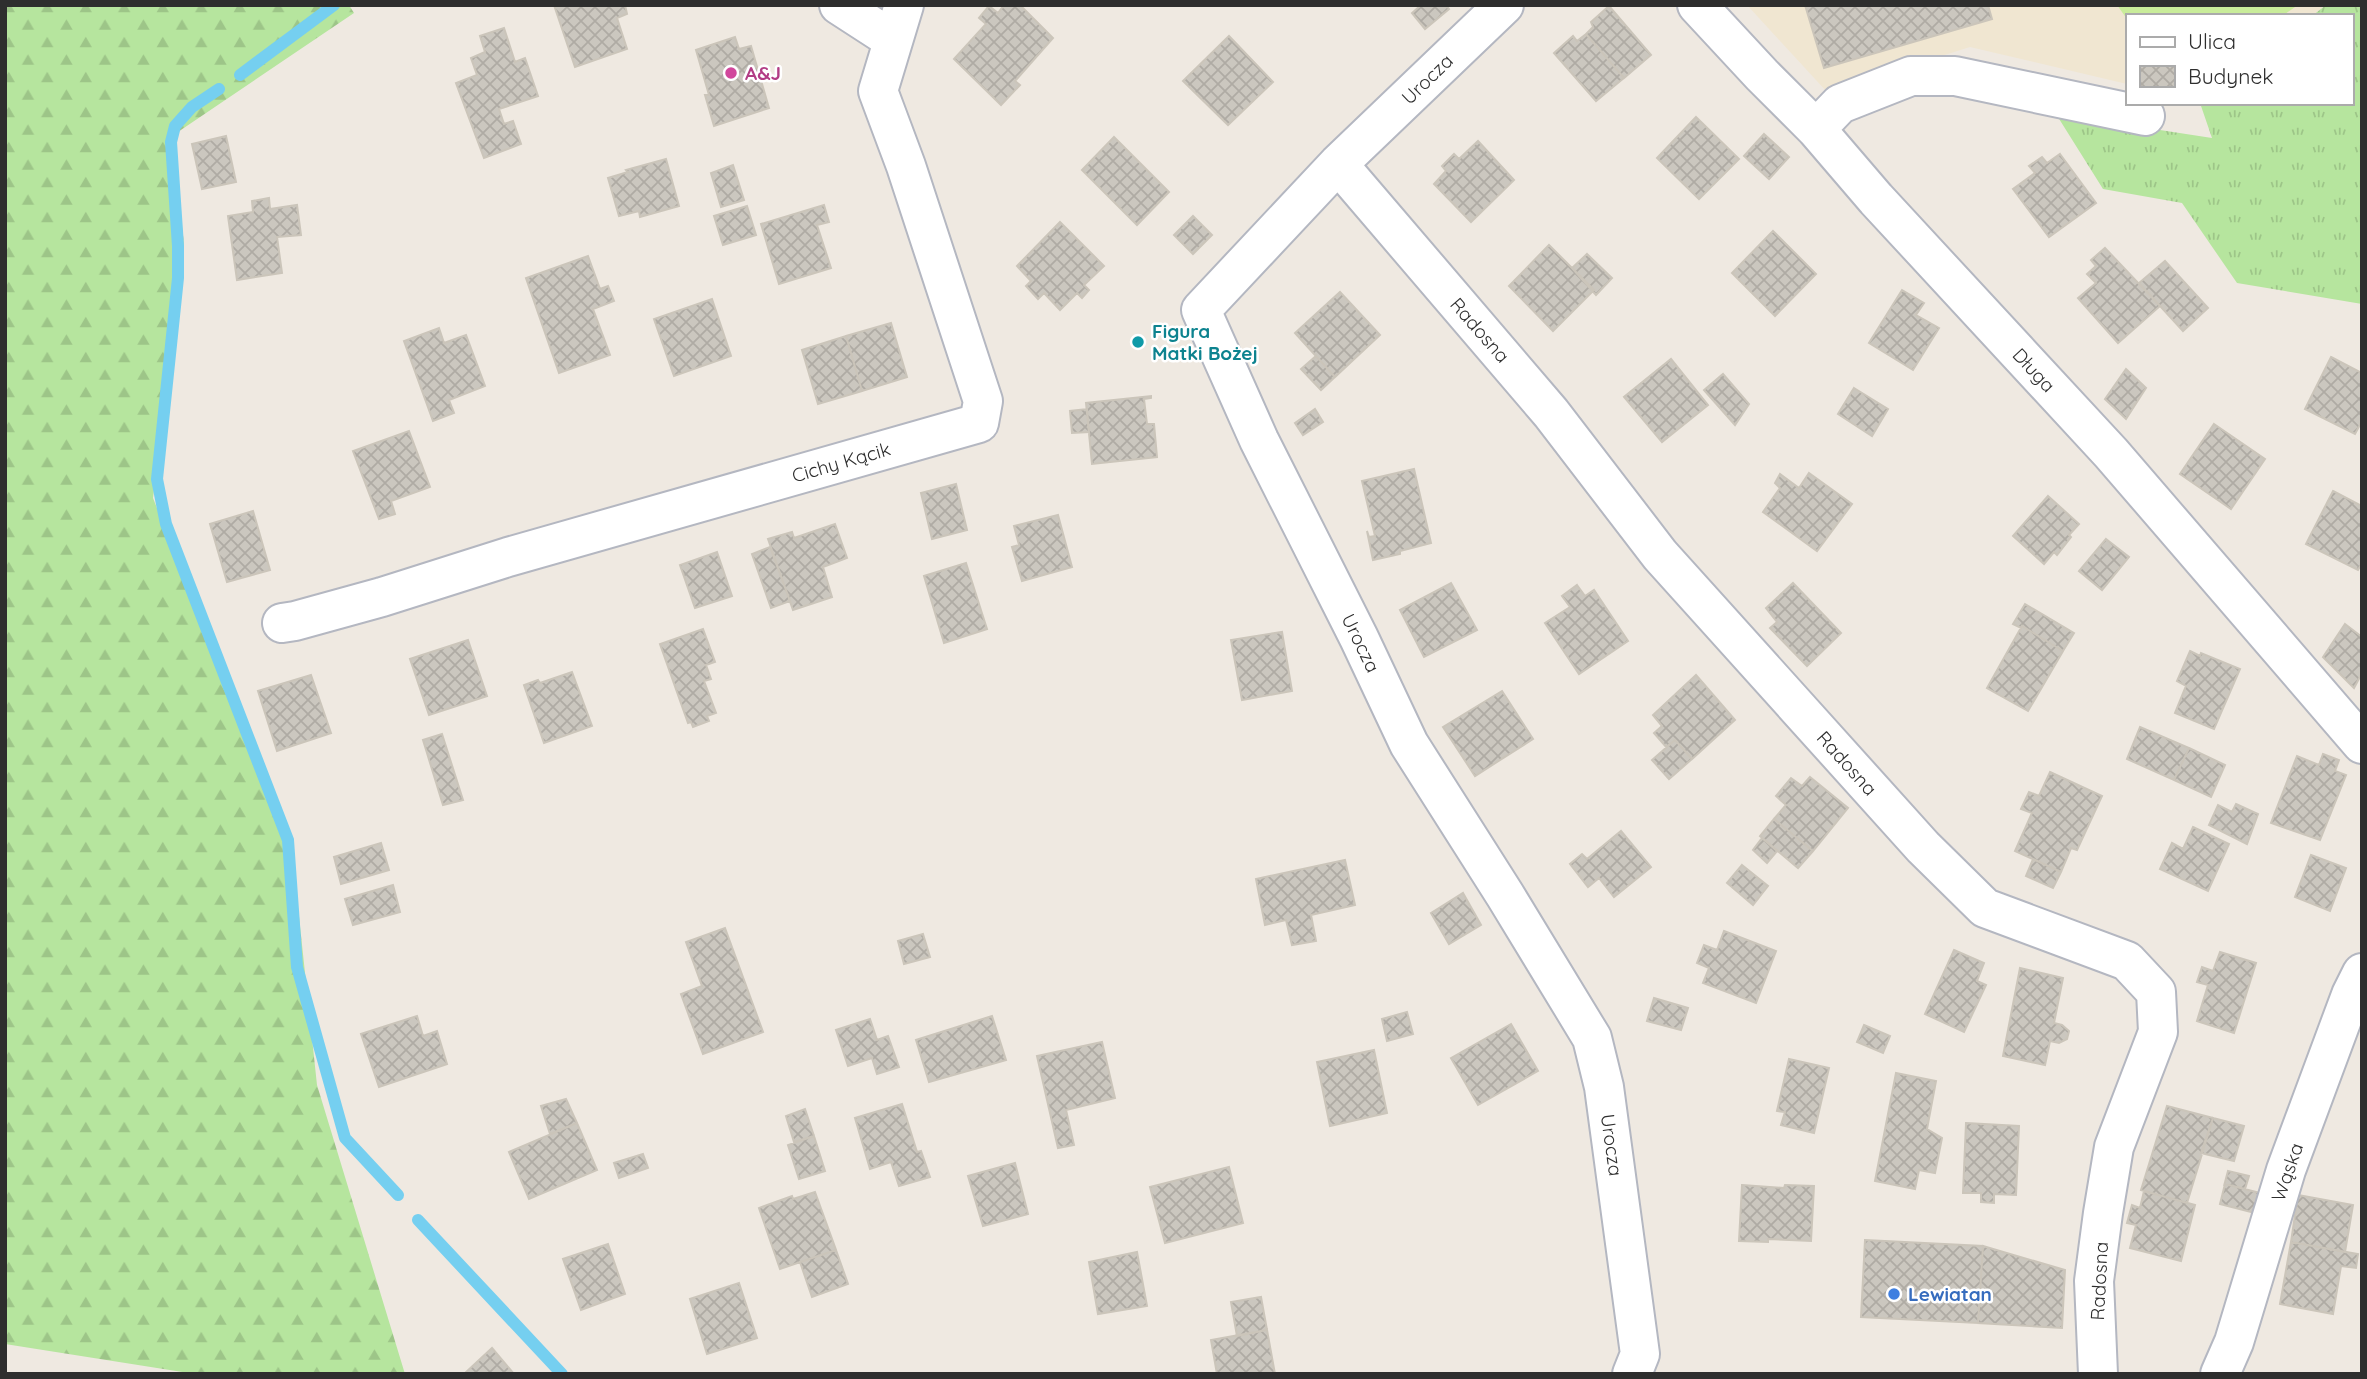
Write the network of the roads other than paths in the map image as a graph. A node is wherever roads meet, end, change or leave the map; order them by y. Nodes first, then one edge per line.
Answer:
1 (839, 5) edge
2 (1504, 5) edge
3 (1697, 5) edge
4 (898, 22) edge
5 (2145, 116) dead end
6 (1816, 129) junction
7 (1338, 164) junction
8 (282, 623) dead end
9 (2362, 744) edge
10 (2362, 974) edge
11 (1632, 1374) edge
12 (2098, 1374) edge
13 (2220, 1374) edge

1 - 4 street
2 - 7 street, Urocza
3 - 6 street, Długa
4 - 8 street, Cichy Kącik
5 - 6 street
6 - 9 street, Długa
7 - 11 street, Urocza
7 - 12 street, Radosna
10 - 13 street, Wąska

